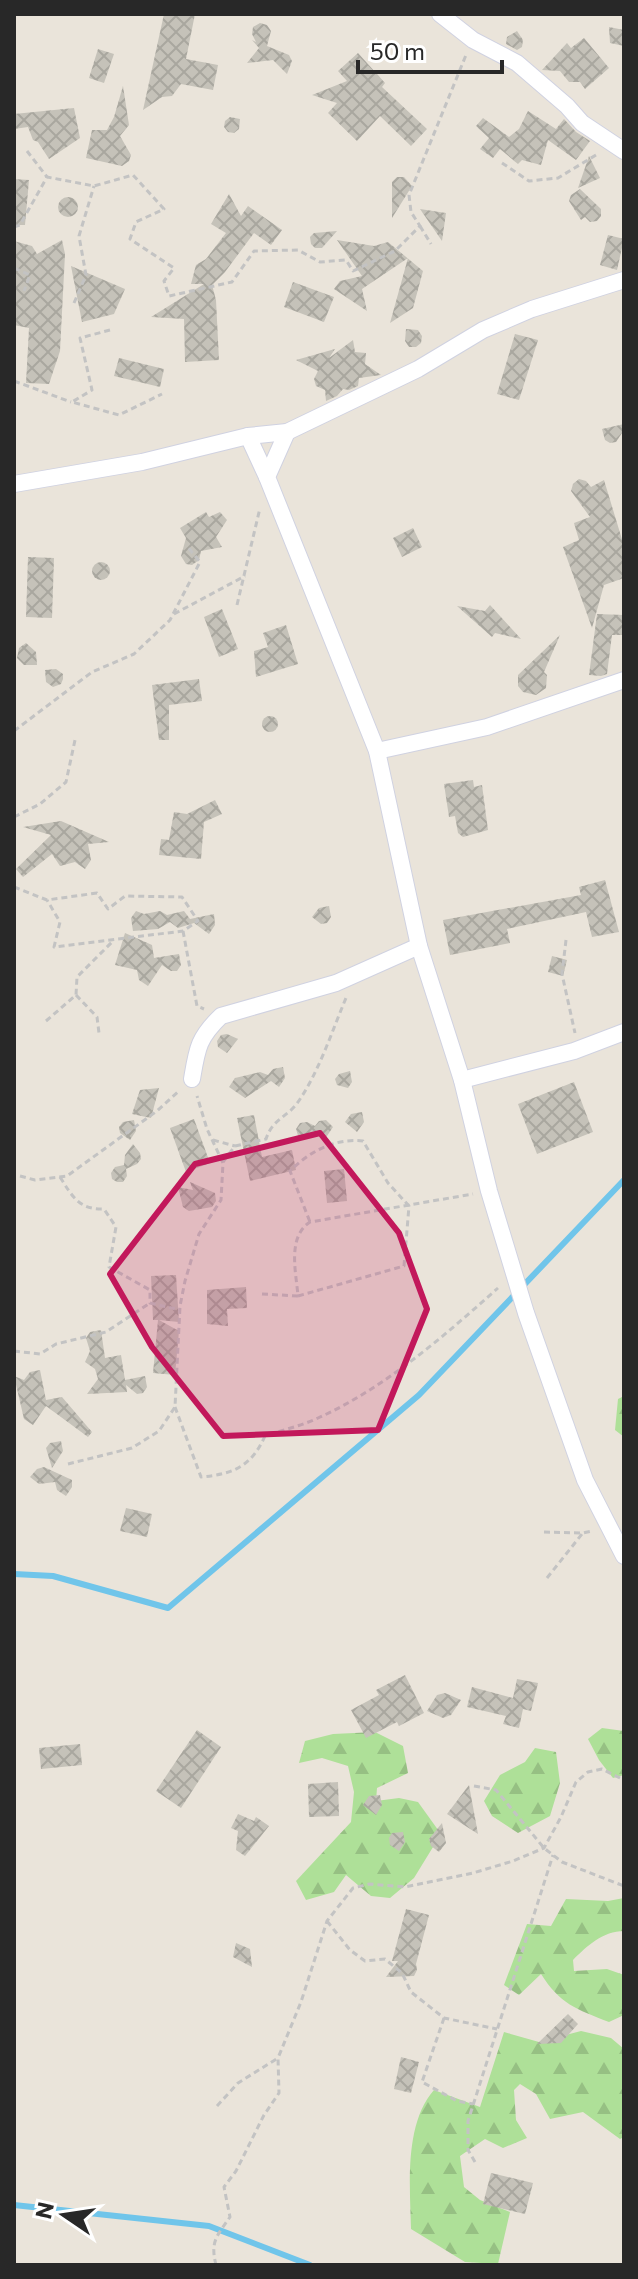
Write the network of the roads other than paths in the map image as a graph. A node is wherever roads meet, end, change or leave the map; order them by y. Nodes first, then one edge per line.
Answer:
1 (440, 14) edge
2 (619, 148) edge
3 (624, 280) edge
4 (287, 432) junction
5 (248, 436) junction
6 (267, 477) junction
7 (14, 484) edge
8 (624, 680) edge
9 (377, 751) junction
10 (419, 946) junction
11 (624, 1032) edge
12 (192, 1079) road end
13 (462, 1080) junction
14 (624, 1556) edge

1 - 2 street
3 - 4 street
4 - 5 street
4 - 6 street
5 - 6 street
5 - 7 street
6 - 9 street
8 - 9 street
9 - 10 street
10 - 12 street
10 - 13 street
11 - 13 street
13 - 14 street

